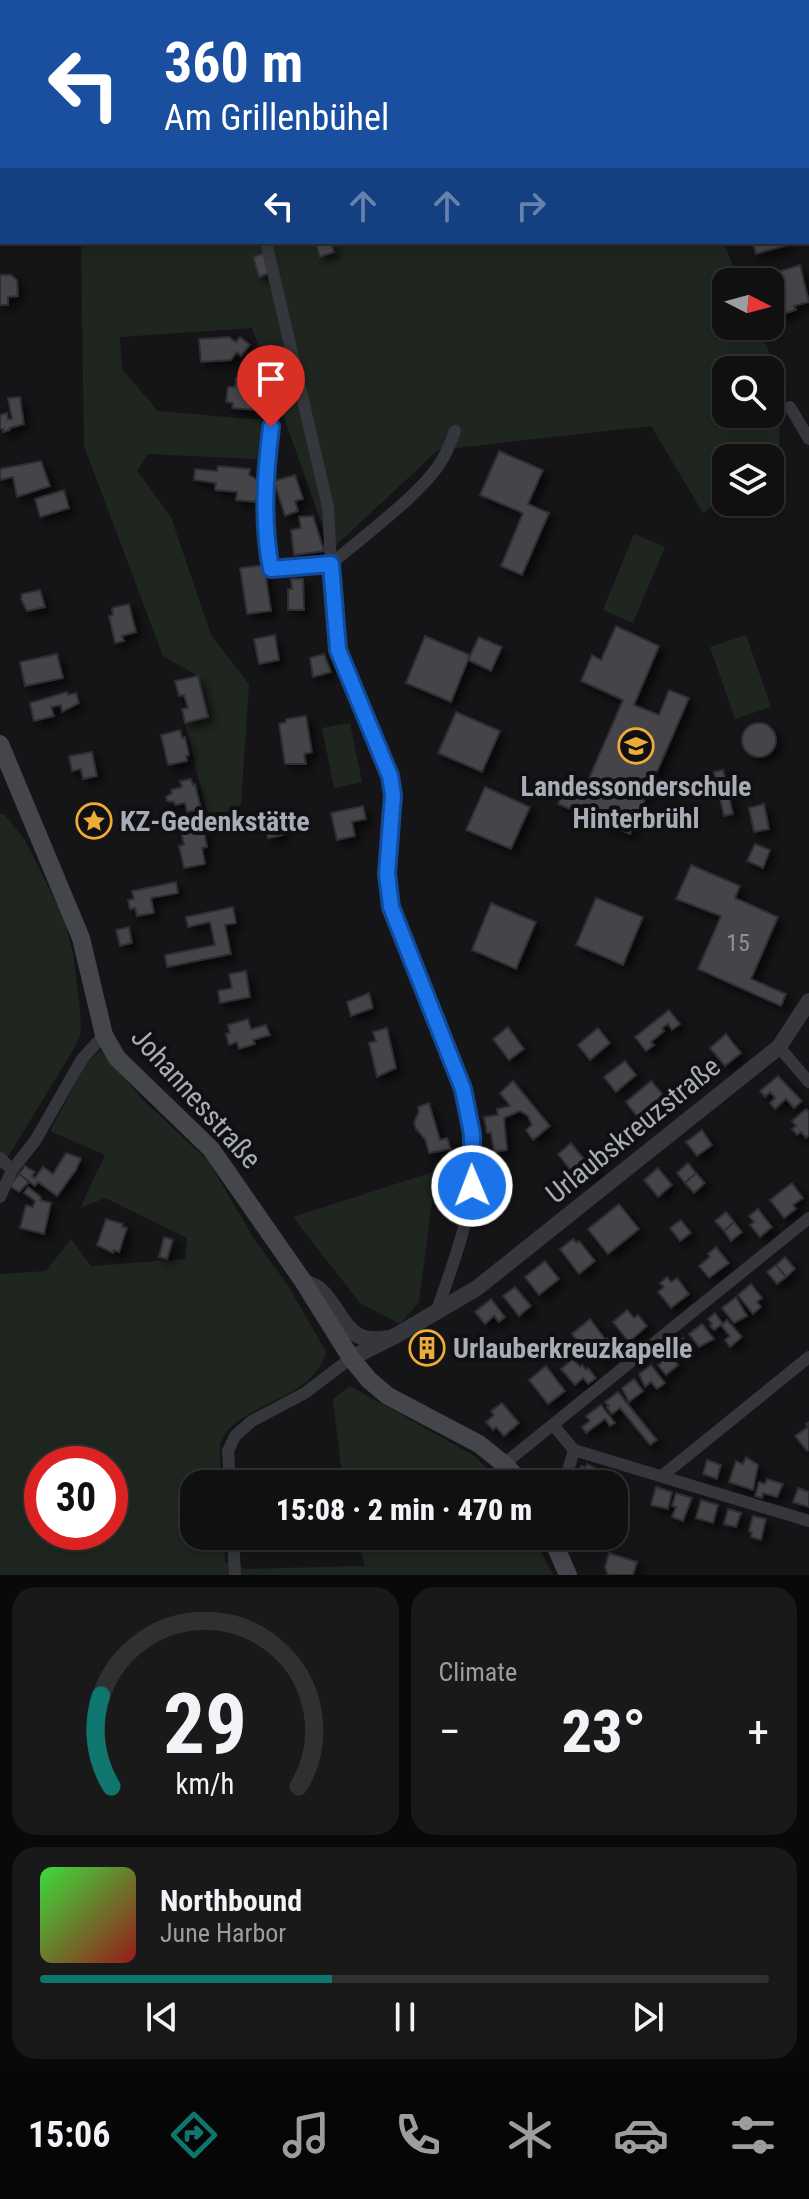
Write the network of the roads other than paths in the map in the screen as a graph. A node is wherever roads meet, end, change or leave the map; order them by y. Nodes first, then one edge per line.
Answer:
1 (266, 244) edge
2 (790, 407) dead end
3 (271, 427) dead end
4 (455, 431) dead end
5 (809, 439) edge
6 (331, 564) junction
7 (0, 744) edge
8 (809, 1001) edge
9 (104, 1035) junction
10 (779, 1047) junction
11 (809, 1082) edge
12 (0, 1158) edge
13 (12, 1170) junction
14 (0, 1197) edge
15 (809, 1218) edge
16 (303, 1281) junction
17 (437, 1311) junction
18 (397, 1335) junction
19 (809, 1357) edge
20 (351, 1358) junction
21 (554, 1426) junction
22 (574, 1450) junction
23 (504, 1464) junction
24 (229, 1470) edge
25 (510, 1470) edge
26 (568, 1470) edge
27 (662, 1476) junction
28 (809, 1521) edge
29 (234, 1550) edge
30 (557, 1550) edge
31 (235, 1575) edge
32 (568, 1575) edge

1 - 6 street
2 - 5 street
3 - 6 street
4 - 6 street
6 - 17 street
7 - 9 main road, Johannesstraße
8 - 10 street, Urlaubskreuzstraße
9 - 13 street
9 - 16 main road, Johannesstraße
10 - 11 street
10 - 17 street, Urlaubskreuzstraße
12 - 13 street
13 - 14 street
15 - 21 street
16 - 18 street
16 - 20 main road, Johannesstraße
17 - 18 street, Urlaubskreuzstraße
18 - 20 street, Urlaubskreuzstraße
19 - 27 street
20 - 23 main road, Johannesstraße
20 - 24 street
21 - 22 street
21 - 23 street
22 - 26 street
22 - 27 street
23 - 25 main road, Johannesstraße
27 - 28 street
29 - 31 street
30 - 32 main road

